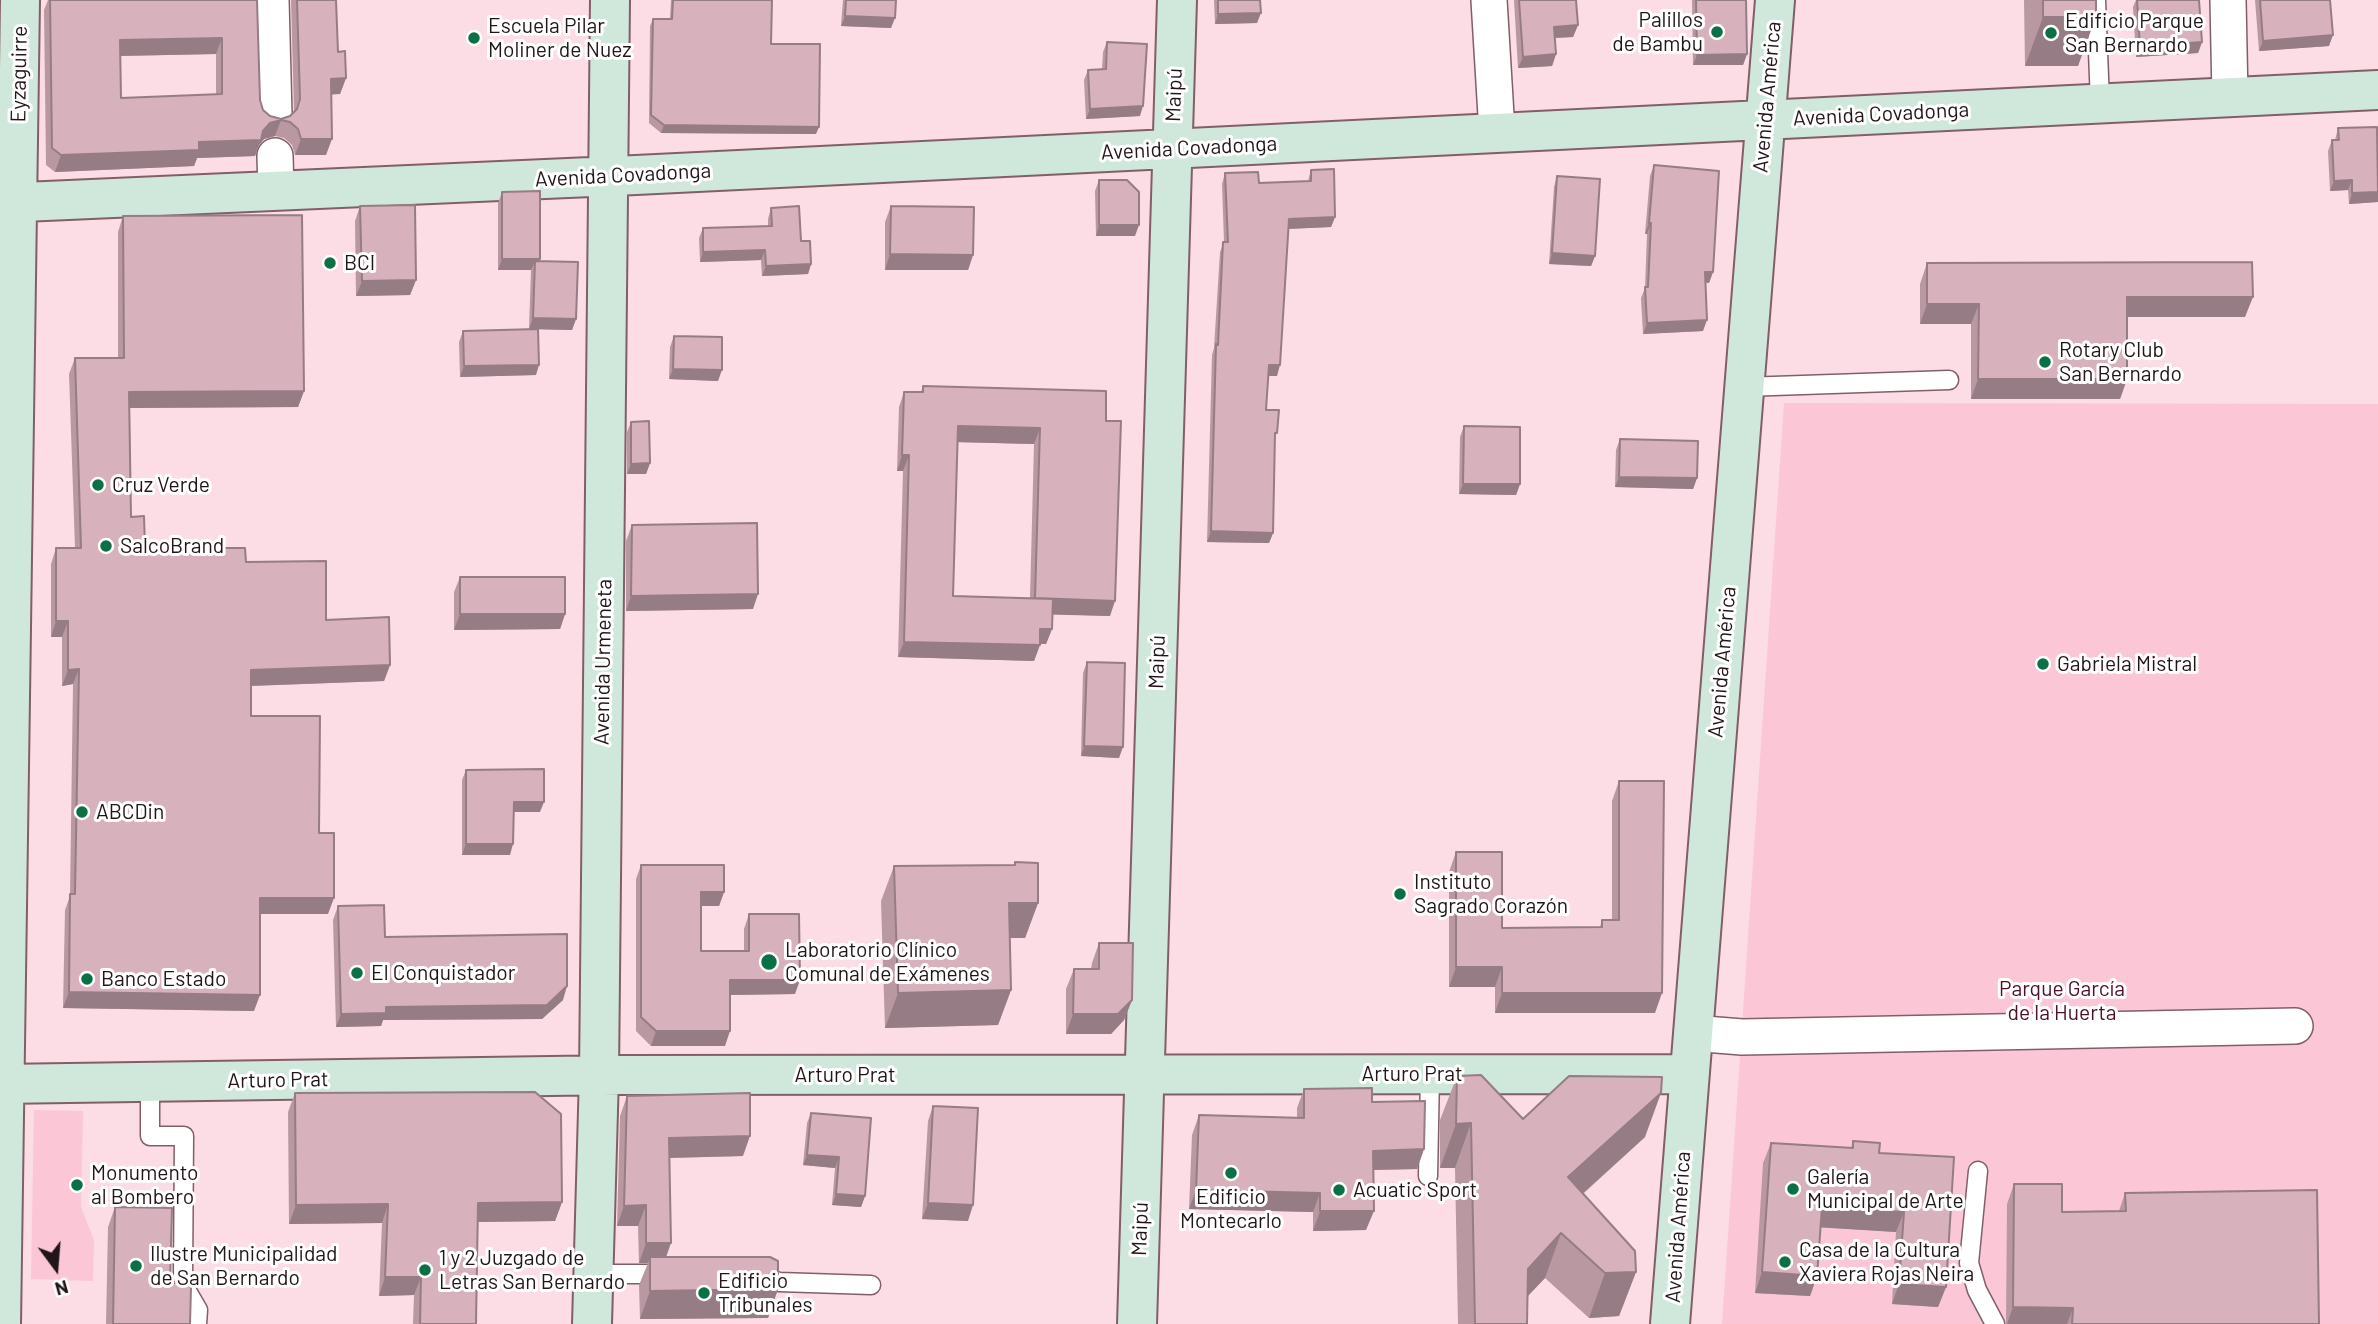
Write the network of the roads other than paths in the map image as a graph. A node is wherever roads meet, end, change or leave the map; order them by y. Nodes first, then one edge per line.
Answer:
1 (20, 0) edge
2 (41, 0) edge
3 (271, 0) edge
4 (610, 0) edge
5 (1177, 0) edge
6 (1489, 0) edge
7 (1775, 0) edge
8 (2096, 0) edge
9 (2228, 0) edge
10 (2378, 90) edge
11 (2230, 97) junction
12 (2100, 103) junction
13 (274, 115) edge
14 (1766, 120) junction
15 (1497, 132) junction
16 (1172, 148) junction
17 (608, 176) junction
18 (9, 202) edge
19 (1949, 380) dead end
20 (1744, 387) junction
21 (4, 840) edge
22 (2295, 1026) dead end
23 (1692, 1033) junction
24 (1145, 1074) junction
25 (1430, 1074) junction
26 (1689, 1074) junction
27 (599, 1075) junction
28 (150, 1081) junction
29 (2, 1084) edge
30 (1978, 1171) dead end
31 (1428, 1176) dead end
32 (593, 1274) junction
33 (684, 1274) edge
34 (736, 1274) edge
35 (871, 1285) dead end
36 (1, 1324) edge
37 (197, 1324) edge
38 (592, 1324) edge
39 (1137, 1324) edge
40 (1670, 1324) edge
41 (1995, 1324) edge

1 - 2 street
1 - 18 street, Eyzaguirre
3 - 13 street
4 - 17 street, Avenida Urmeneta
5 - 16 street, Maipú
6 - 15 street
7 - 14 street, Avenida América
8 - 12 lane
9 - 11 street
10 - 11 street, Avenida Covadonga
11 - 12 street, Avenida Covadonga
12 - 14 street, Avenida Covadonga
14 - 15 street, Avenida Covadonga
14 - 20 street, Avenida América
15 - 16 street, Avenida Covadonga
16 - 17 street, Avenida Covadonga
16 - 24 street, Maipú
17 - 18 street, Avenida Covadonga
17 - 27 street, Avenida Urmeneta
18 - 21 street, Eyzaguirre
19 - 20 lane
20 - 23 street, Avenida América
21 - 29 street, Eyzaguirre
22 - 23 street
23 - 26 street, Avenida América
24 - 25 street, Arturo Prat
24 - 27 street, Arturo Prat
24 - 39 street, Maipú
25 - 26 street, Arturo Prat
25 - 31 lane
26 - 40 street, Avenida América
27 - 28 street, Arturo Prat
27 - 32 street, Avenida Urmeneta
28 - 29 street, Arturo Prat
28 - 37 lane
29 - 36 street, Eyzaguirre
30 - 41 lane
32 - 33 lane
32 - 38 street, Avenida Urmeneta
34 - 35 lane

